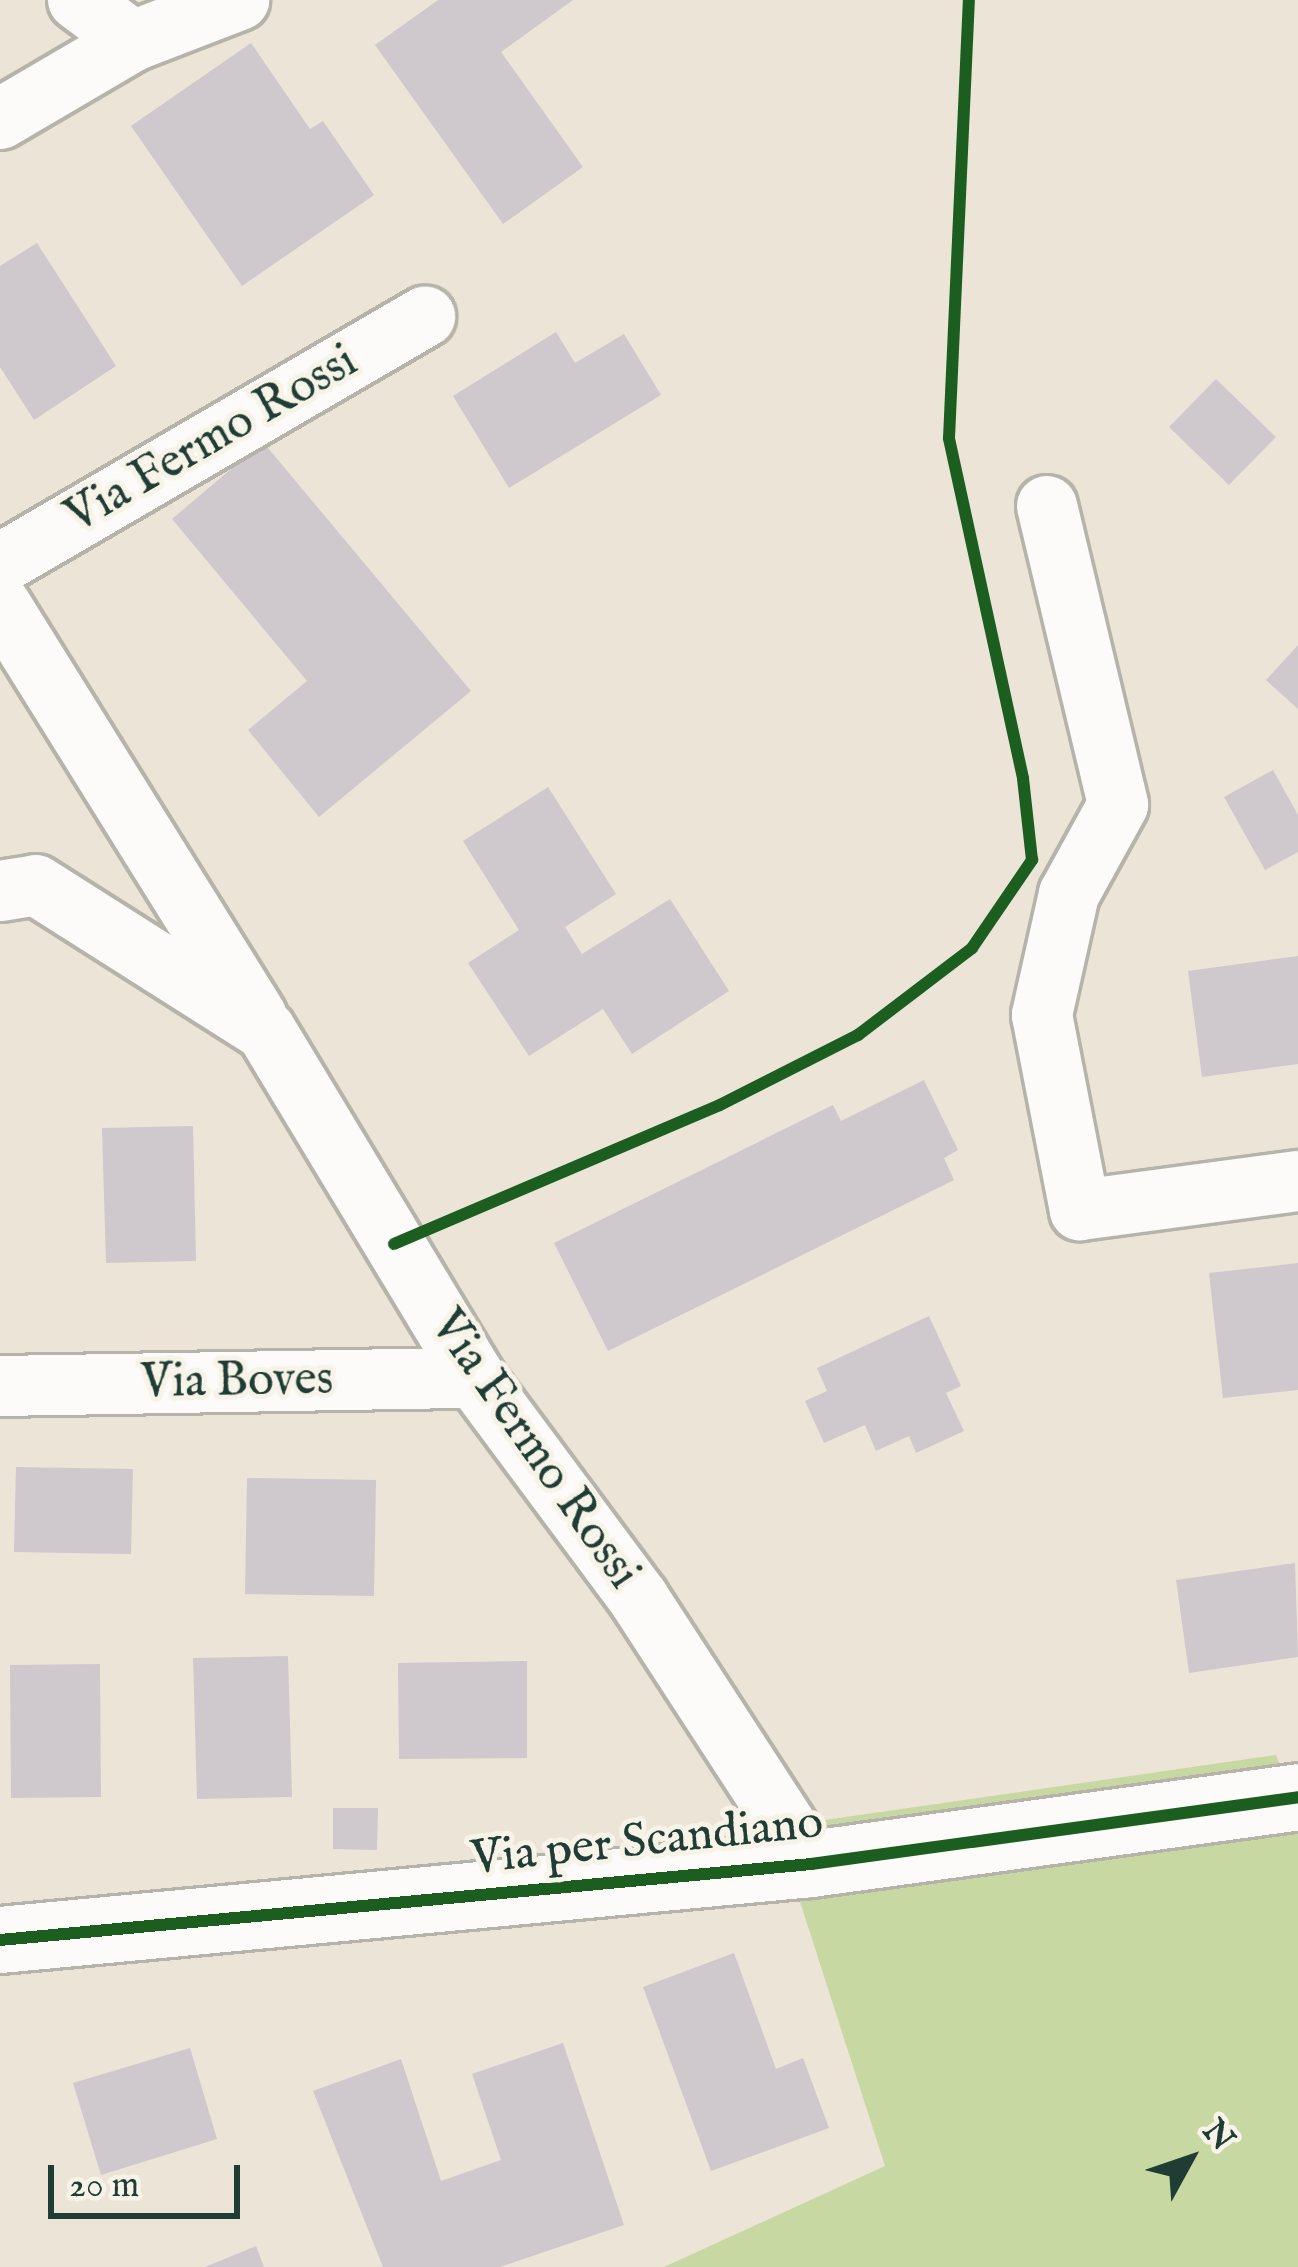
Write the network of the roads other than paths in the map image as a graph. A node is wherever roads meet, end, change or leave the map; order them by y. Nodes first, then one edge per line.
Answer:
1 (78, 0) edge
2 (239, 0) edge
3 (133, 41) junction
4 (0, 119) edge
5 (424, 317) dead end
6 (1047, 506) dead end
7 (0, 564) edge
8 (0, 604) edge
9 (0, 891) edge
10 (266, 1031) junction
11 (1298, 1180) edge
12 (475, 1378) junction
13 (0, 1386) edge
14 (1298, 1797) edge
15 (811, 1864) junction
16 (0, 1940) edge

1 - 3 street
2 - 3 street
3 - 4 street
5 - 7 street, Via Fermo Rossi
6 - 11 street
8 - 10 street, Via Fermo Rossi
9 - 10 street, Via Fermo Rossi
10 - 12 street, Via Fermo Rossi
12 - 13 street, Via Boves
12 - 15 street, Via Fermo Rossi
14 - 15 street, Via per Scandiano
15 - 16 street, Via per Scandiano

